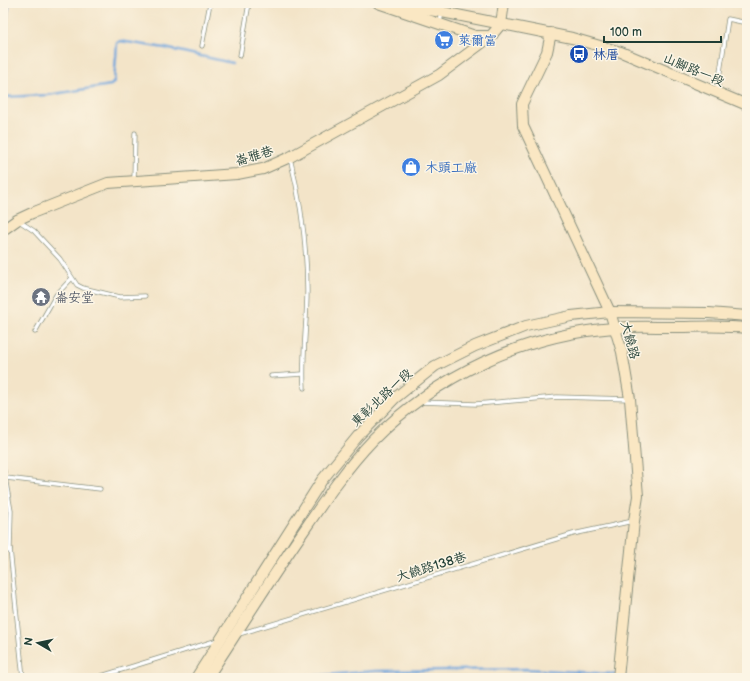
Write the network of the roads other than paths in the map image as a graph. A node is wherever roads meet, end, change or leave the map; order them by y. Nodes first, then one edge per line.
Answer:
1 (210, 3) edge
2 (249, 3) edge
3 (378, 3) edge
4 (385, 3) edge
5 (504, 3) edge
6 (443, 7) edge
7 (747, 23) edge
8 (502, 24) junction
9 (439, 25) junction
10 (514, 26) junction
11 (550, 33) junction
12 (490, 37) junction
13 (202, 46) dead end
14 (240, 56) dead end
15 (717, 93) junction
16 (747, 105) edge
17 (135, 133) dead end
18 (290, 157) junction
19 (134, 180) junction
20 (17, 220) junction
21 (3, 230) edge
22 (72, 278) junction
23 (145, 296) dead end
24 (610, 312) junction
25 (747, 316) edge
26 (615, 328) junction
27 (747, 328) edge
28 (35, 332) dead end
29 (303, 374) junction
30 (271, 376) dead end
31 (304, 388) dead end
32 (630, 399) junction
33 (415, 402) junction
34 (3, 466) edge
35 (6, 478) junction
36 (100, 489) dead end
37 (634, 521) junction
38 (10, 549) junction
39 (3, 554) edge
40 (235, 635) junction
41 (221, 639) junction
42 (23, 678) edge
43 (95, 678) edge
44 (196, 678) edge
45 (207, 678) edge
46 (618, 678) edge

1 - 13 lane
2 - 14 lane
3 - 9 street
4 - 6 street, 山腳路一段
5 - 8 street
6 - 8 street, 山腳路一段
6 - 9 lane
7 - 15 lane
8 - 10 street, 山腳路一段
8 - 12 street
9 - 12 street
10 - 11 street, 山腳路一段
10 - 12 street
11 - 15 street, 山腳路一段
11 - 24 street, 大饒路
12 - 18 street, 崙雅巷
15 - 16 street, 山腳路一段
17 - 19 lane
18 - 19 street, 崙雅巷
18 - 29 lane
19 - 20 street, 崙雅巷
20 - 21 street, 崙雅巷
20 - 22 lane
22 - 23 lane
22 - 28 lane
24 - 25 street, 東彰北路一段
24 - 26 street, 大饒路
24 - 41 street, 東彰北路一段
26 - 27 street, 東彰北路一段
26 - 32 street, 大饒路
26 - 33 street, 東彰北路一段
29 - 30 lane
29 - 31 lane
32 - 33 lane
32 - 37 street, 大饒路
33 - 40 street, 東彰北路一段
34 - 35 lane
35 - 36 lane
35 - 38 lane
37 - 40 lane, 大饒路138巷
37 - 46 street, 大饒路
38 - 39 lane
38 - 42 lane
40 - 41 lane, 大饒路138巷
40 - 45 street, 東彰北路一段
41 - 43 lane, 大饒路138巷
41 - 44 street, 東彰北路一段

